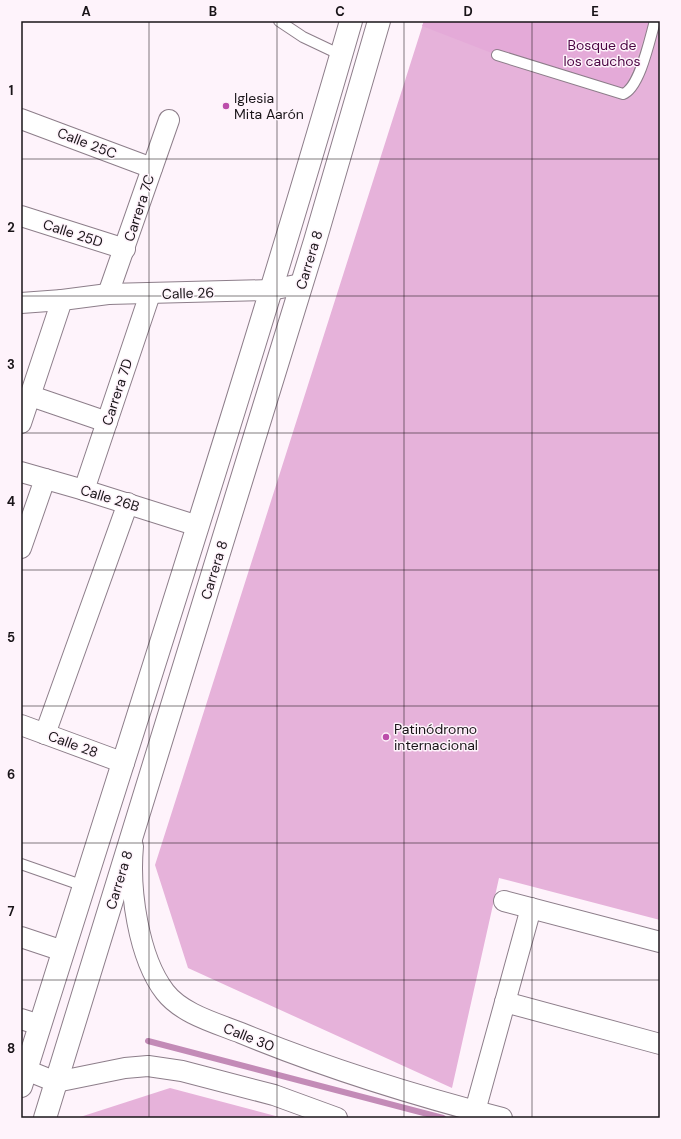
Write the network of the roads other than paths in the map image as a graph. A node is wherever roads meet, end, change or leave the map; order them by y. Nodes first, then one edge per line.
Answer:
1 (279, 21) edge
2 (351, 21) edge
3 (379, 21) edge
4 (655, 21) edge
5 (341, 55) junction
6 (497, 55) dead end
7 (21, 119) edge
8 (169, 120) dead end
9 (152, 168) junction
10 (21, 216) edge
11 (125, 249) junction
12 (302, 284) junction
13 (271, 290) junction
14 (108, 294) junction
15 (150, 294) junction
16 (68, 299) junction
17 (21, 303) edge
18 (31, 396) junction
19 (107, 422) junction
20 (21, 423) edge
21 (21, 472) edge
22 (45, 479) junction
23 (84, 490) junction
24 (128, 503) junction
25 (198, 526) junction
26 (21, 548) edge
27 (21, 725) edge
28 (45, 734) junction
29 (124, 763) junction
30 (135, 829) junction
31 (21, 864) edge
32 (84, 886) junction
33 (504, 901) dead end
34 (531, 908) junction
35 (21, 937) edge
36 (660, 942) edge
37 (63, 951) junction
38 (505, 1002) junction
39 (31, 1022) edge
40 (660, 1044) edge
41 (24, 1078) edge
42 (56, 1082) junction
43 (475, 1111) junction
44 (45, 1118) edge
45 (337, 1118) edge
46 (502, 1118) edge

1 - 5 lane
2 - 5 main road, Carrera 8
3 - 12 main road, Carrera 8
4 - 6 lane
5 - 13 main road, Carrera 8
7 - 9 street, Calle 25C
8 - 9 street, Carrera 7C
9 - 11 street, Carrera 7C
10 - 11 street, Calle 25D
11 - 14 street, Carrera 7C
12 - 13 street, Calle 26
12 - 30 main road, Carrera 8
13 - 15 street, Calle 26
13 - 25 main road, Carrera 8
14 - 15 street, Calle 26
14 - 16 street, Calle 26
15 - 19 street, Carrera 7D
16 - 17 street, Calle 26
16 - 18 street
18 - 19 street
18 - 20 street
19 - 23 street, Carrera 7D
21 - 22 street, Calle 26B
22 - 23 street, Calle 26B
22 - 26 street
23 - 24 street, Calle 26B
24 - 25 street, Calle 26B
24 - 28 street
25 - 29 main road, Carrera 8
27 - 28 street, Calle 28
28 - 29 street, Calle 28
29 - 32 main road, Carrera 8
30 - 42 main road, Carrera 8
30 - 43 street, Calle 30
31 - 32 lane
32 - 37 main road, Carrera 8
33 - 34 street
34 - 36 street
34 - 38 street
35 - 37 street
37 - 39 main road, Carrera 8
38 - 40 street
38 - 43 street
39 - 41 main road, Carrera 8
41 - 42 street
42 - 44 main road, Carrera 8
42 - 45 street
43 - 46 street, Calle 30

